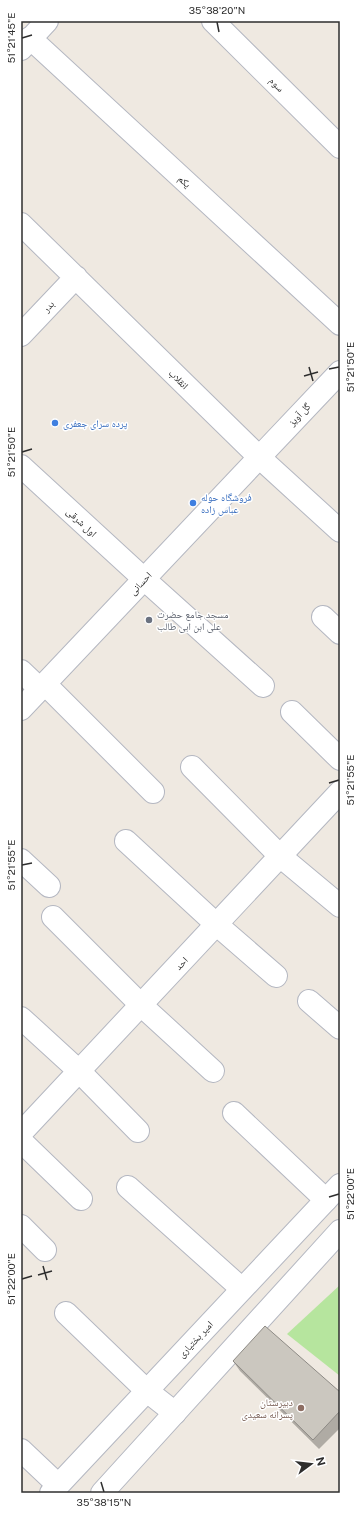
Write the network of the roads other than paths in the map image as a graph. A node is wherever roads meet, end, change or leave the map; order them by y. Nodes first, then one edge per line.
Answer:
1 (47, 21) edge
2 (213, 21) edge
3 (26, 44) edge
4 (340, 147) edge
5 (21, 224) edge
6 (76, 277) junction
7 (340, 324) edge
8 (21, 335) edge
9 (340, 372) edge
10 (259, 457) junction
11 (21, 466) edge
12 (340, 531) edge
13 (144, 579) junction
14 (324, 617) dead end
15 (340, 633) edge
16 (21, 670) edge
17 (263, 686) dead end
18 (42, 687) junction
19 (21, 709) edge
20 (292, 712) dead end
21 (340, 759) edge
22 (192, 767) dead end
23 (153, 792) dead end
24 (340, 792) edge
25 (126, 841) dead end
26 (280, 856) junction
27 (21, 860) edge
28 (49, 886) dead end
29 (340, 906) edge
30 (53, 918) dead end
31 (216, 924) junction
32 (276, 976) dead end
33 (309, 1001) dead end
34 (141, 1005) junction
35 (21, 1018) edge
36 (340, 1028) edge
37 (79, 1071) junction
38 (213, 1071) dead end
39 (234, 1113) dead end
40 (138, 1131) dead end
41 (21, 1133) edge
42 (21, 1140) edge
43 (128, 1187) dead end
44 (333, 1192) edge
45 (81, 1199) dead end
46 (21, 1226) edge
47 (340, 1232) edge
48 (45, 1250) dead end
49 (242, 1289) junction
50 (66, 1313) dead end
51 (147, 1391) junction
52 (175, 1413) junction
53 (21, 1450) edge
54 (55, 1489) edge
55 (102, 1493) edge

1 - 3 street
2 - 4 street, سوم
3 - 7 street, یکم
5 - 6 street, انقلاب
6 - 8 street, بدر
6 - 10 street, انقلاب
9 - 10 street, گل آویز
10 - 12 street, انقلاب
10 - 13 street, احسانی
11 - 13 street, اول شرقی
13 - 17 street, اول شرقی
13 - 18 street, احسانی
14 - 15 street
16 - 18 street
18 - 19 street, احسانی
18 - 23 street
20 - 21 street
22 - 26 street
24 - 26 street, احد
25 - 31 street
26 - 29 street
26 - 31 street, احد
27 - 28 street
30 - 34 street
31 - 32 street
31 - 34 street, احد
33 - 36 street
34 - 37 street, احد
34 - 38 street
35 - 37 street
37 - 40 street
37 - 41 street, احد
39 - 44 street
42 - 45 street
43 - 49 street
44 - 49 street, امیر بختیاری
46 - 48 street
47 - 52 street
49 - 51 street, امیر بختیاری
50 - 51 street
51 - 52 street
51 - 54 street, امیر بختیاری
52 - 55 street
53 - 54 street

